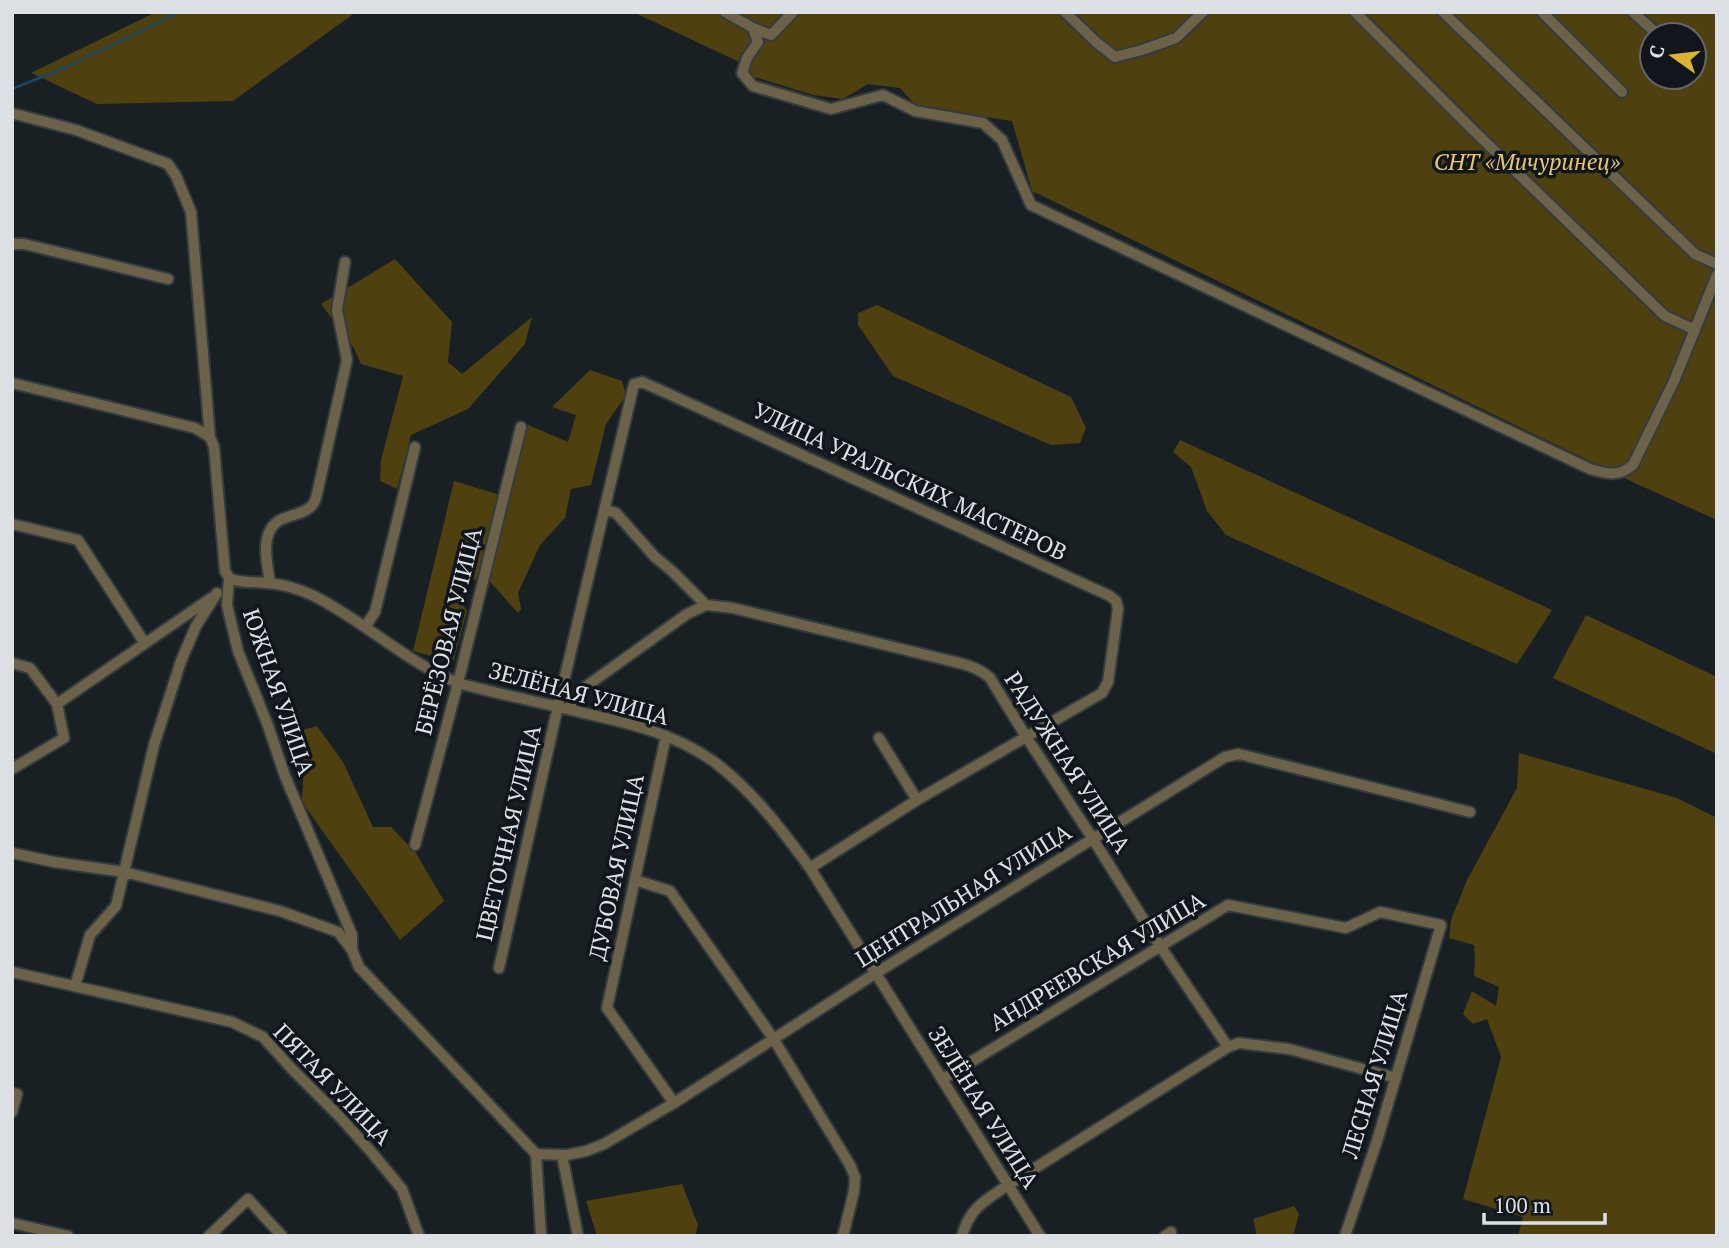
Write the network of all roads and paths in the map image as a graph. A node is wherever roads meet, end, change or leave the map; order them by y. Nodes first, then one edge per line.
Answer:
1 (725, 12) edge
2 (793, 12) edge
3 (1065, 12) edge
4 (1203, 12) edge
5 (1355, 12) edge
6 (1443, 12) edge
7 (1542, 12) edge
8 (753, 28) junction
9 (1622, 92) dead end
10 (15, 114) dead end
11 (12, 244) edge
12 (345, 262) dead end
13 (1717, 264) edge
14 (1717, 275) edge
15 (168, 279) dead end
16 (1695, 330) junction
17 (12, 383) edge
18 (521, 427) dead end
19 (210, 437) junction
20 (415, 447) dead end
21 (606, 510) junction
22 (12, 524) edge
23 (229, 578) junction
24 (270, 583) junction
25 (217, 593) junction
26 (706, 605) junction
27 (365, 627) junction
28 (144, 642) junction
29 (12, 663) edge
30 (458, 683) junction
31 (57, 704) junction
32 (563, 708) junction
33 (666, 736) junction
34 (879, 738) dead end
35 (1027, 738) junction
36 (12, 769) edge
37 (917, 800) junction
38 (1470, 812) dead end
39 (1093, 839) junction
40 (415, 845) dead end
41 (12, 853) edge
42 (810, 868) junction
43 (124, 873) junction
44 (635, 880) junction
45 (1441, 925) joint
46 (1160, 946) junction
47 (352, 950) junction
48 (499, 968) dead end
49 (12, 972) edge
50 (876, 973) junction
51 (75, 986) junction
52 (773, 1038) junction
53 (1228, 1046) junction
54 (1396, 1078) junction
55 (943, 1079) junction
56 (14, 1093) edge
57 (674, 1103) junction
58 (12, 1112) edge
59 (536, 1154) junction
60 (562, 1155) junction
61 (1009, 1185) junction
62 (12, 1223) edge
63 (68, 1236) edge
64 (209, 1236) edge
65 (282, 1236) edge
66 (419, 1236) edge
67 (541, 1236) edge
68 (578, 1236) edge
69 (843, 1236) edge
70 (962, 1236) edge
71 (1040, 1236) edge
72 (1345, 1236) edge

1 - 8 street
2 - 8 street
3 - 4 street
5 - 16 street
6 - 13 street
7 - 9 street
8 - 16 street
10 - 19 street, ЮЖНАЯ УЛИЦА
11 - 15 street
12 - 24 street
14 - 16 street
17 - 19 street
18 - 30 street, БЕРЁЗОВАЯ УЛИЦА
19 - 23 street, ЮЖНАЯ УЛИЦА
20 - 27 street
21 - 26 street
21 - 32 street, ЦВЕТОЧНАЯ УЛИЦА
21 - 35 street, УЛИЦА УРАЛЬСКИХ МАСТЕРОВ
22 - 28 street
23 - 24 street, ЗЕЛЁНАЯ УЛИЦА
23 - 25 street
23 - 47 street, ЮЖНАЯ УЛИЦА
24 - 27 street, ЗЕЛЁНАЯ УЛИЦА
25 - 28 street
25 - 43 street
26 - 32 street
26 - 35 street, РАДУЖНАЯ УЛИЦА
27 - 30 street, ЗЕЛЁНАЯ УЛИЦА
28 - 31 street
29 - 31 street
30 - 32 street, ЗЕЛЁНАЯ УЛИЦА
30 - 40 street, БЕРЁЗОВАЯ УЛИЦА
31 - 36 street
32 - 33 street, ЗЕЛЁНАЯ УЛИЦА
32 - 48 street, ЦВЕТОЧНАЯ УЛИЦА
33 - 42 street, ЗЕЛЁНАЯ УЛИЦА
33 - 44 street, ДУБОВАЯ УЛИЦА
34 - 37 street
35 - 37 street
35 - 39 street, РАДУЖНАЯ УЛИЦА
37 - 42 street
38 - 39 street, ЦЕНТРАЛЬНАЯ УЛИЦА
39 - 46 street, РАДУЖНАЯ УЛИЦА
39 - 50 street, ЦЕНТРАЛЬНАЯ УЛИЦА
41 - 43 street
42 - 50 street, ЗЕЛЁНАЯ УЛИЦА
43 - 47 street
43 - 51 street
44 - 52 street
44 - 57 street, ДУБОВАЯ УЛИЦА
45 - 46 street, АНДРЕЕВСКАЯ УЛИЦА
45 - 54 street, ЛЕСНАЯ УЛИЦА
46 - 53 street, РАДУЖНАЯ УЛИЦА
46 - 55 street, АНДРЕЕВСКАЯ УЛИЦА
47 - 59 street, ЮЖНАЯ УЛИЦА
49 - 51 street, ПЯТАЯ УЛИЦА
50 - 52 street, ЦЕНТРАЛЬНАЯ УЛИЦА
50 - 55 street, ЗЕЛЁНАЯ УЛИЦА
51 - 66 street, ПЯТАЯ УЛИЦА
52 - 57 street, ЦЕНТРАЛЬНАЯ УЛИЦА
52 - 69 street
53 - 54 street
53 - 61 street
54 - 72 street, ЛЕСНАЯ УЛИЦА
55 - 61 street, ЗЕЛЁНАЯ УЛИЦА
56 - 58 street
57 - 60 street, ЦЕНТРАЛЬНАЯ УЛИЦА
59 - 60 street, ЦЕНТРАЛЬНАЯ УЛИЦА
59 - 67 street
60 - 68 street
61 - 70 street
61 - 71 street, ЗЕЛЁНАЯ УЛИЦА
62 - 63 street
64 - 65 street

